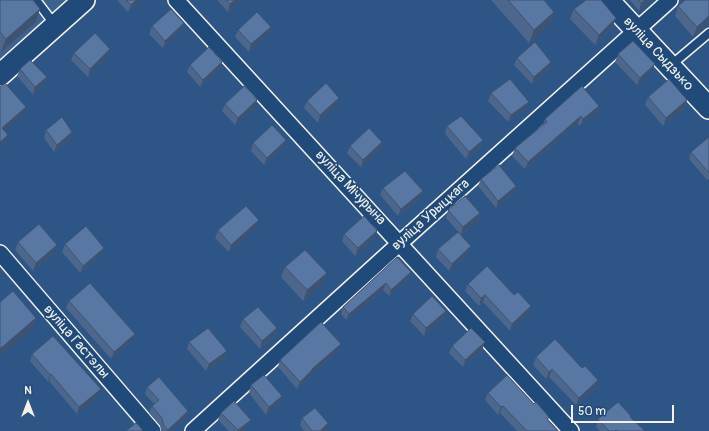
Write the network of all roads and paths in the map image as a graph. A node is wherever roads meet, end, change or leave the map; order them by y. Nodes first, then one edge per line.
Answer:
1 (36, 0) edge
2 (84, 0) edge
3 (176, 0) edge
4 (608, 0) edge
5 (670, 0) edge
6 (55, 26) junction
7 (636, 31) junction
8 (709, 33) edge
9 (670, 66) junction
10 (0, 75) edge
11 (709, 108) edge
12 (400, 243) junction
13 (0, 253) edge
14 (153, 431) edge
15 (193, 431) edge
16 (571, 431) edge

1 - 6 lane
2 - 6 street
3 - 12 street, вуліца Мічурына
4 - 7 street, вуліца Сыдзько
5 - 7 street, вуліца Урыцкага
6 - 10 street
7 - 9 street, вуліца Сыдзько
7 - 12 street, вуліца Урыцкага
8 - 9 lane
9 - 11 street, вуліца Сыдзько
12 - 15 street, вуліца Урыцкага
12 - 16 street, вуліца Мічурына
13 - 14 street, вуліца Гастэлы

